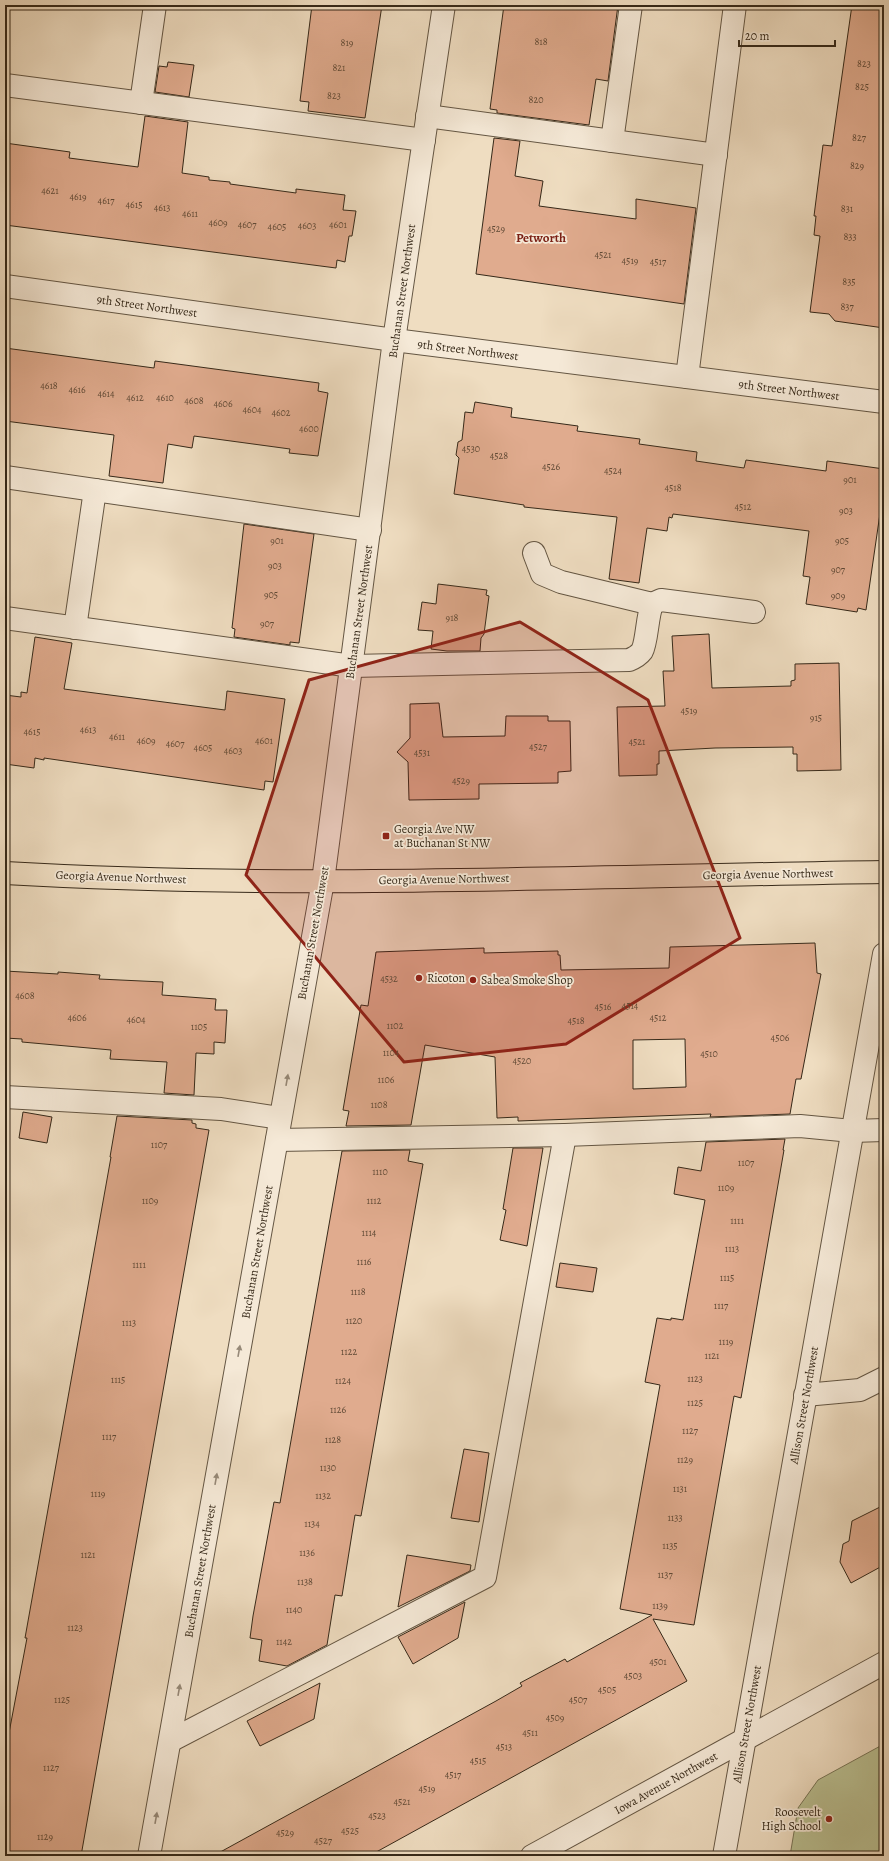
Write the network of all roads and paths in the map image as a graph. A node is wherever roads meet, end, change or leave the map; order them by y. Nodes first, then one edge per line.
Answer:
1 (155, 5) edge
2 (444, 5) edge
3 (631, 5) edge
4 (735, 5) edge
5 (5, 85) edge
6 (141, 103) junction
7 (427, 116) junction
8 (424, 140) junction
9 (612, 141) junction
10 (716, 155) junction
11 (5, 286) edge
12 (394, 340) junction
13 (687, 377) junction
14 (884, 402) edge
15 (5, 477) edge
16 (95, 490) junction
17 (370, 530) junction
18 (534, 553) dead end
19 (652, 604) junction
20 (754, 612) dead end
21 (5, 618) edge
22 (75, 628) junction
23 (352, 666) junction
24 (884, 872) edge
25 (5, 873) edge
26 (323, 881) junction
27 (884, 954) edge
28 (5, 1097) edge
29 (280, 1118) junction
30 (852, 1130) junction
31 (884, 1130) edge
32 (565, 1135) junction
33 (276, 1140) junction
34 (884, 1378) edge
35 (805, 1395) junction
36 (884, 1663) edge
37 (744, 1740) junction
38 (170, 1741) junction
39 (149, 1856) edge
40 (532, 1856) edge
41 (724, 1856) edge

1 - 6 street
2 - 7 street, Buchanan Street Northwest
3 - 9 street
4 - 10 street
5 - 6 street
6 - 8 street
7 - 8 street, Buchanan Street Northwest
7 - 9 street
8 - 12 street, Buchanan Street Northwest
9 - 10 street
10 - 13 street
11 - 12 street, 9th Street Northwest
12 - 13 street, 9th Street Northwest
12 - 17 street, Buchanan Street Northwest
13 - 14 street, 9th Street Northwest
15 - 16 street
16 - 17 street
16 - 22 street
17 - 23 street, Buchanan Street Northwest
18 - 19 street
19 - 20 street
19 - 23 street
21 - 22 street
22 - 23 street
23 - 26 street, Buchanan Street Northwest
24 - 26 highway, Georgia Avenue Northwest
25 - 26 highway, Georgia Avenue Northwest
29 -> 26 street, Buchanan Street Northwest
27 - 30 street, Allison Street Northwest
28 - 29 street
29 - 33 street, Buchanan Street Northwest
30 - 31 street
30 - 32 street
30 - 35 street, Allison Street Northwest
32 - 33 street
32 - 38 street
38 -> 33 street, Buchanan Street Northwest
34 - 35 street
35 - 37 street, Allison Street Northwest
36 - 37 street, Iowa Avenue Northwest
37 - 40 street, Iowa Avenue Northwest
37 - 41 street, Allison Street Northwest
39 -> 38 street, Buchanan Street Northwest

